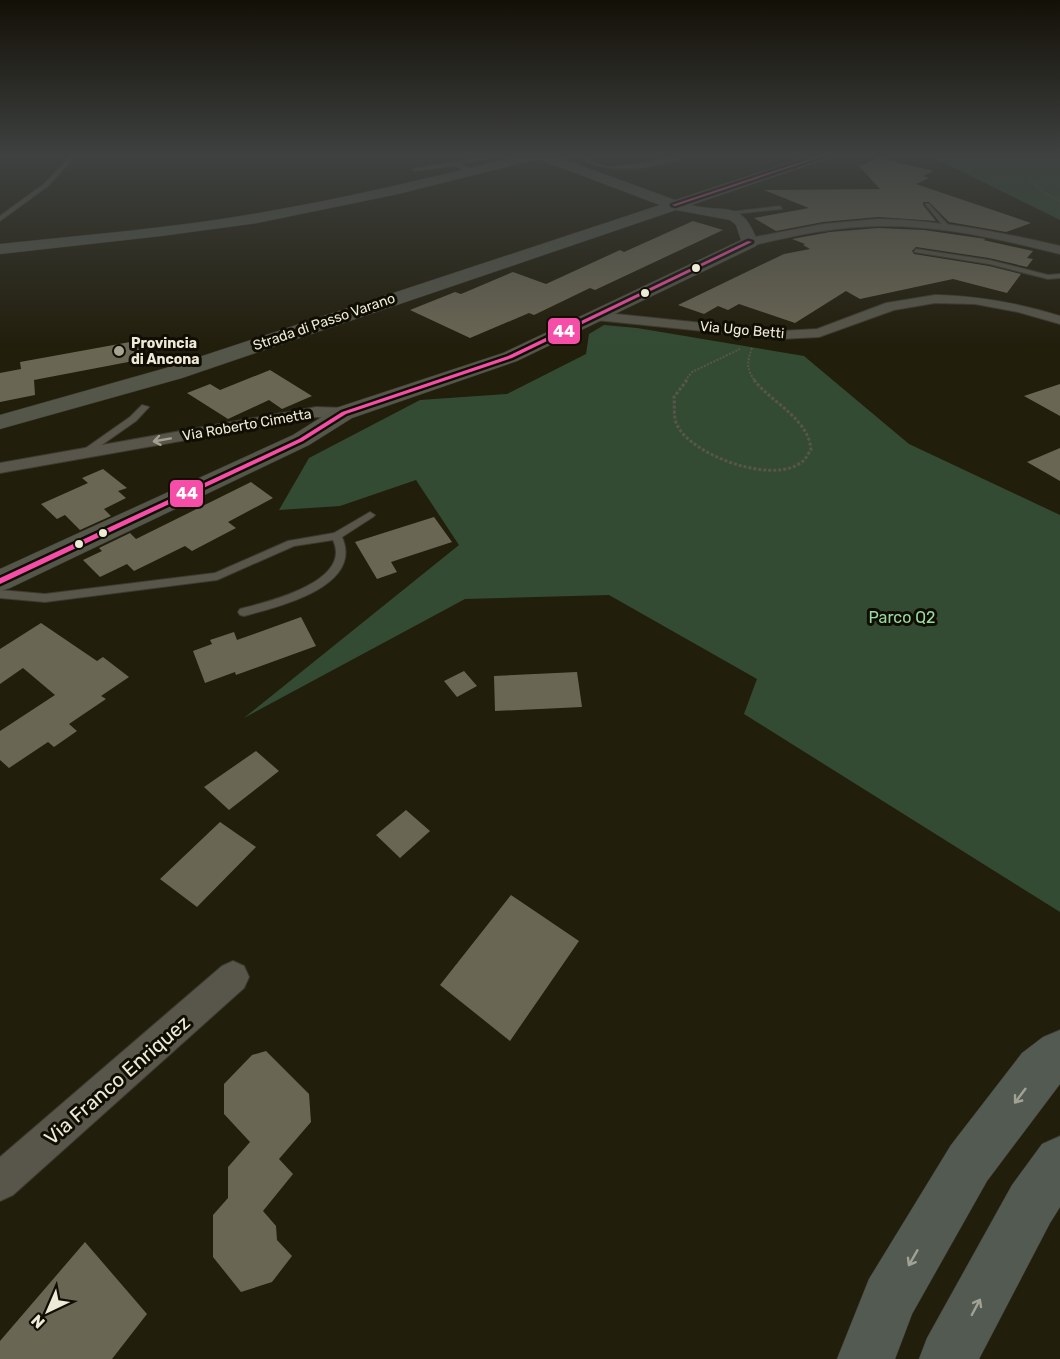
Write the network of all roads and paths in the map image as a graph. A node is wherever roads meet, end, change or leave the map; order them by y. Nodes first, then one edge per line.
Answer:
1 (250, 218) edge
2 (596, 218) edge
3 (735, 218) edge
4 (939, 218) edge
5 (947, 227) junction
6 (750, 242) junction
7 (0, 249) edge
8 (1060, 250) edge
9 (916, 251) dead end
10 (1060, 276) edge
11 (1048, 277) junction
12 (1060, 281) edge
13 (596, 316) junction
14 (1060, 320) edge
15 (755, 344) joint
16 (145, 407) dead end
17 (344, 413) junction
18 (0, 423) edge
19 (83, 454) junction
20 (0, 468) edge
21 (370, 515) dead end
22 (337, 536) junction
23 (0, 581) edge
24 (0, 594) edge
25 (244, 612) dead end
26 (233, 977) dead end
27 (1060, 1054) edge
28 (1060, 1162) edge
29 (0, 1182) edge
30 (866, 1359) edge
31 (948, 1359) edge

1 - 7 street, Strada di Passo Varano
2 - 18 street, Strada di Passo Varano
3 - 6 street
4 - 5 lane
5 - 6 street
5 - 8 street
6 - 13 street, Via Roberto Cimetta
9 - 11 lane
10 - 11 lane
11 - 12 lane
13 - 14 street, Via Ugo Betti
13 - 17 street, Via Roberto Cimetta
15 - 15 path
16 - 19 lane
17 -> 19 street, Via Roberto Cimetta
17 - 23 street
19 - 20 street, Via Roberto Cimetta
21 - 22 lane
22 - 24 lane
22 - 25 lane
26 - 29 street, Via Franco Enriquez
27 -> 30 highway
31 -> 28 highway

